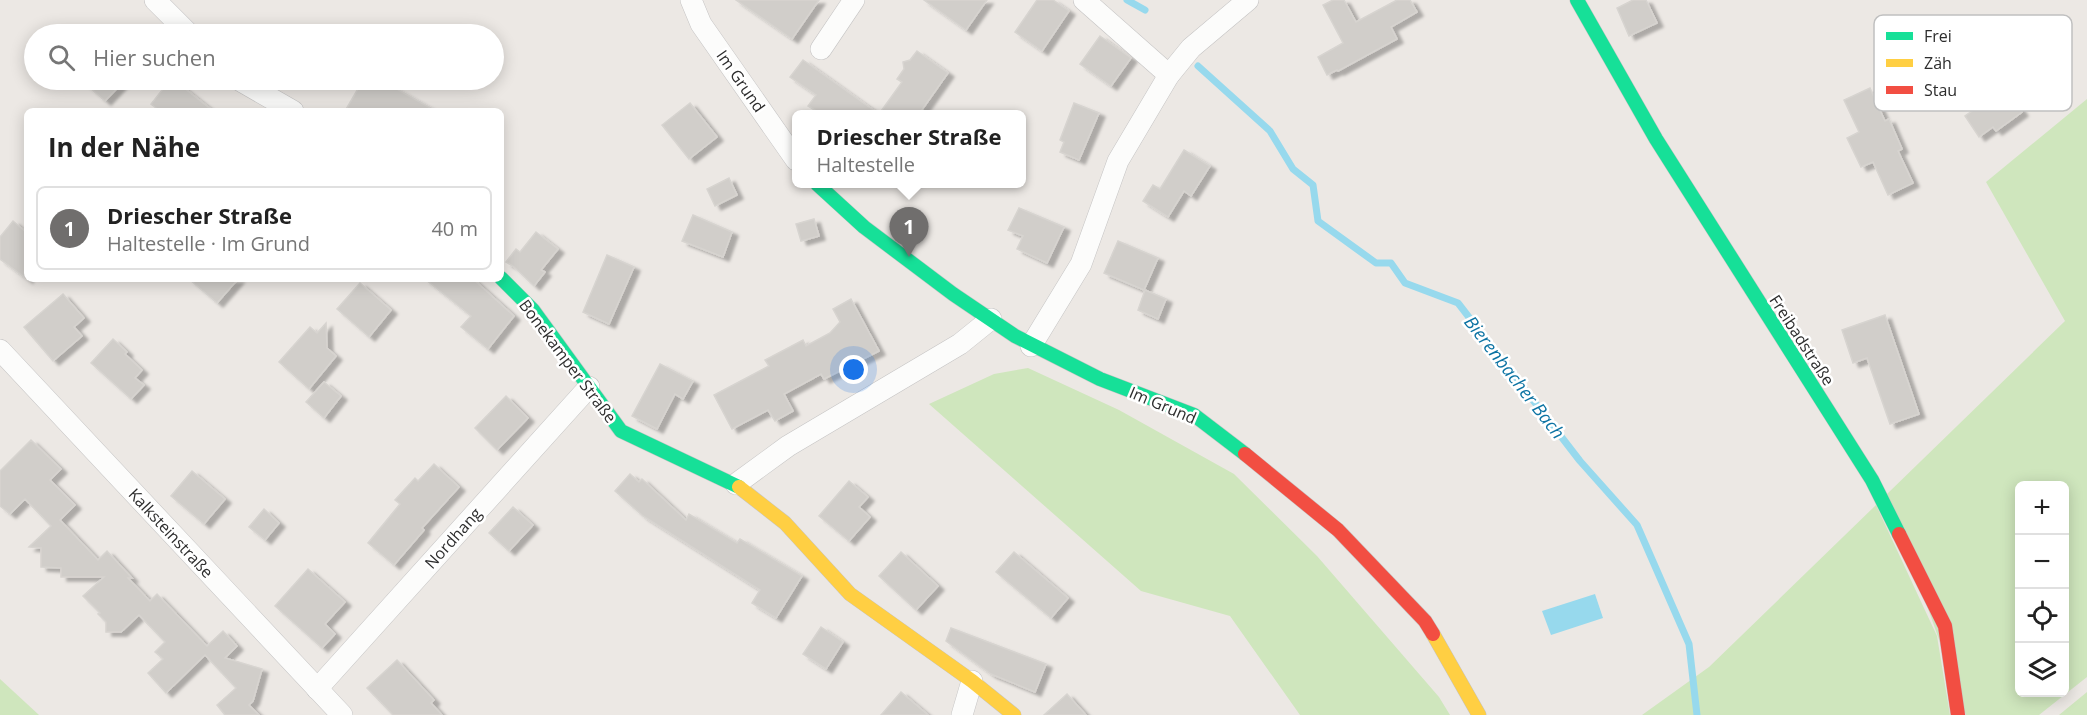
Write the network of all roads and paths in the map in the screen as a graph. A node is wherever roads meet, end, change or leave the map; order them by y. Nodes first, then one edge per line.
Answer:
1 (155, 0) edge
2 (691, 0) edge
3 (854, 0) edge
4 (1084, 0) edge
5 (1248, 0) edge
6 (1577, 0) edge
7 (179, 24) edge
8 (821, 49) dead end
9 (1169, 75) junction
10 (256, 90) edge
11 (288, 108) edge
12 (792, 154) edge
13 (822, 188) edge
14 (504, 281) edge
15 (991, 319) junction
16 (1031, 346) junction
17 (0, 350) edge
18 (589, 387) junction
19 (736, 484) junction
20 (972, 681) junction
21 (317, 689) junction
22 (342, 715) edge
23 (962, 715) edge
24 (1014, 715) edge
25 (1479, 715) edge
26 (1958, 715) edge

1 - 7 street
2 - 12 street, Im Grund
3 - 8 street
4 - 9 street
5 - 9 street
6 - 26 street, Freibadstraße
9 - 16 street
10 - 11 street
13 - 15 street, Im Grund
14 - 18 street, Bonekamper Straße
15 - 16 street, Im Grund
15 - 19 street
16 - 25 street, Im Grund
17 - 21 street, Kalksteinstraße
18 - 19 street, Bonekamper Straße
18 - 21 street, Nordhang
19 - 20 street, Bonekamper Straße
20 - 23 street
20 - 24 street, Bonekamper Straße
21 - 22 street, Kalksteinstraße

